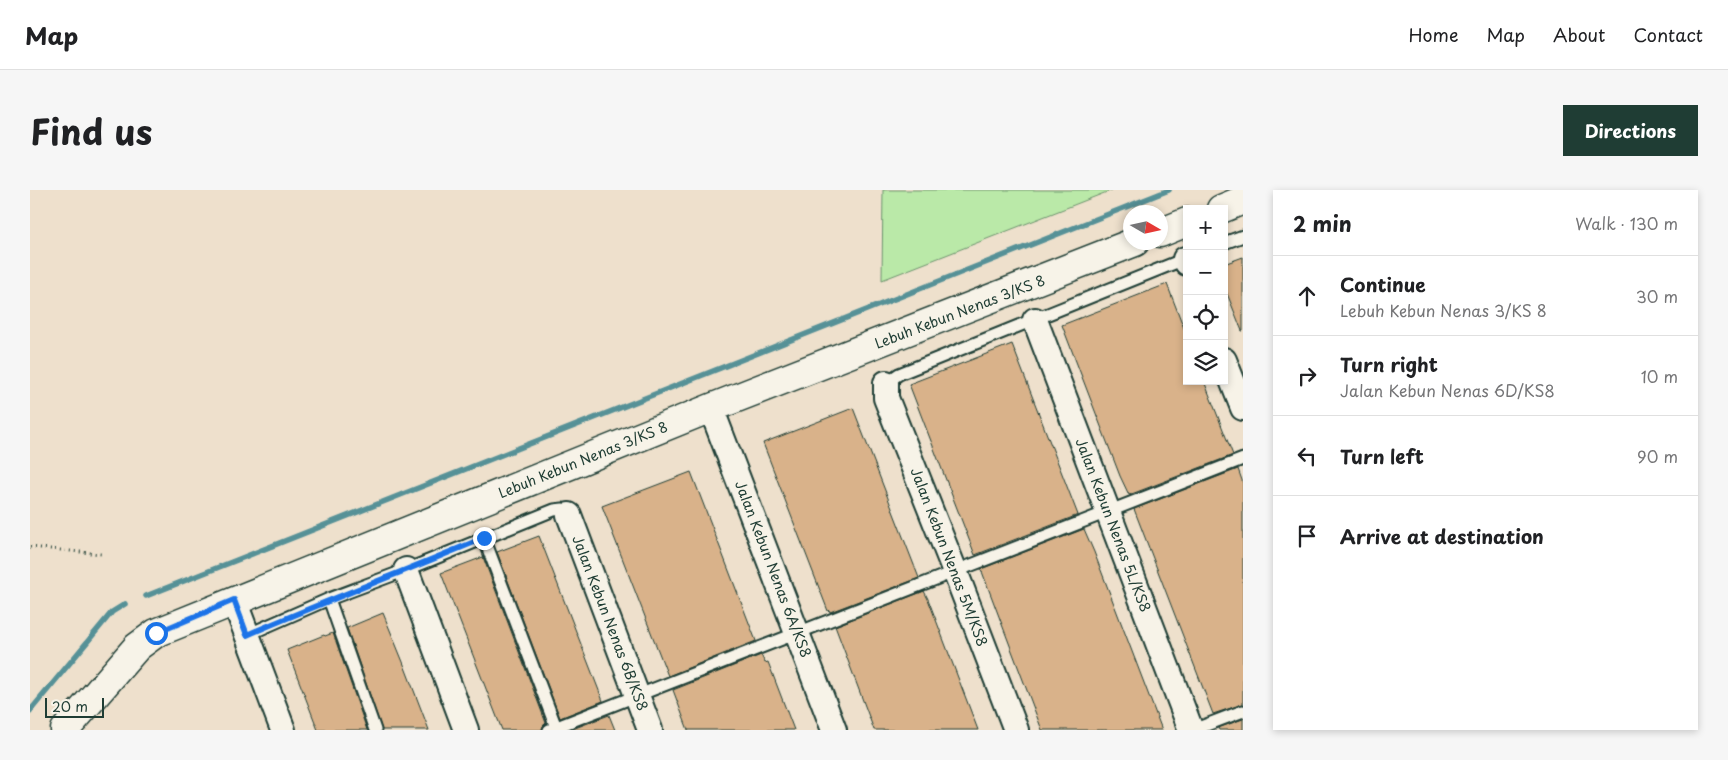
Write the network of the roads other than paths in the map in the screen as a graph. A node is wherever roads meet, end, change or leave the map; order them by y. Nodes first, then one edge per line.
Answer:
1 (1243, 200) edge
2 (1228, 206) edge
3 (1183, 224) edge
4 (1168, 230) edge
5 (1243, 236) edge
6 (1228, 242) edge
7 (1123, 247) edge
8 (1183, 261) edge
9 (1035, 320) junction
10 (1228, 370) edge
11 (886, 383) joint
12 (711, 408) junction
13 (1243, 408) edge
14 (1243, 459) edge
15 (1108, 512) junction
16 (570, 515) joint
17 (484, 538) junction
18 (406, 570) junction
19 (955, 572) junction
20 (234, 600) junction
21 (329, 600) junction
22 (798, 633) junction
23 (247, 635) junction
24 (637, 696) junction
25 (1243, 711) edge
26 (554, 729) edge
27 (65, 730) edge
28 (283, 730) edge
29 (376, 730) edge
30 (466, 730) edge
31 (650, 730) edge
32 (834, 730) edge
33 (1016, 730) edge
34 (1192, 730) edge

1 - 2 street
3 - 4 street
5 - 6 lane
7 - 12 street, Lebuh Kebun Nenas 3/KS 8
8 - 9 lane
9 - 11 lane
9 - 15 street, Jalan Kebun Nenas 5L/KS8
10 - 13 street
11 - 19 street, Jalan Kebun Nenas 5M/KS8
12 - 20 street, Lebuh Kebun Nenas 3/KS 8
12 - 22 street, Jalan Kebun Nenas 6A/KS8
14 - 15 lane
15 - 19 lane
15 - 34 street, Jalan Kebun Nenas 5L/KS8
16 - 17 lane
16 - 24 street, Jalan Kebun Nenas 6B/KS8
17 - 18 lane
17 - 26 lane
18 - 21 lane
18 - 30 street
19 - 22 lane
19 - 33 street, Jalan Kebun Nenas 5M/KS8
20 - 23 street
20 - 27 street, Lebuh Kebun Nenas 3/KS 8
21 - 23 lane
21 - 29 lane
22 - 24 lane
22 - 32 street, Jalan Kebun Nenas 6A/KS8
23 - 28 street
24 - 26 lane
24 - 31 street, Jalan Kebun Nenas 6B/KS8
25 - 34 lane

